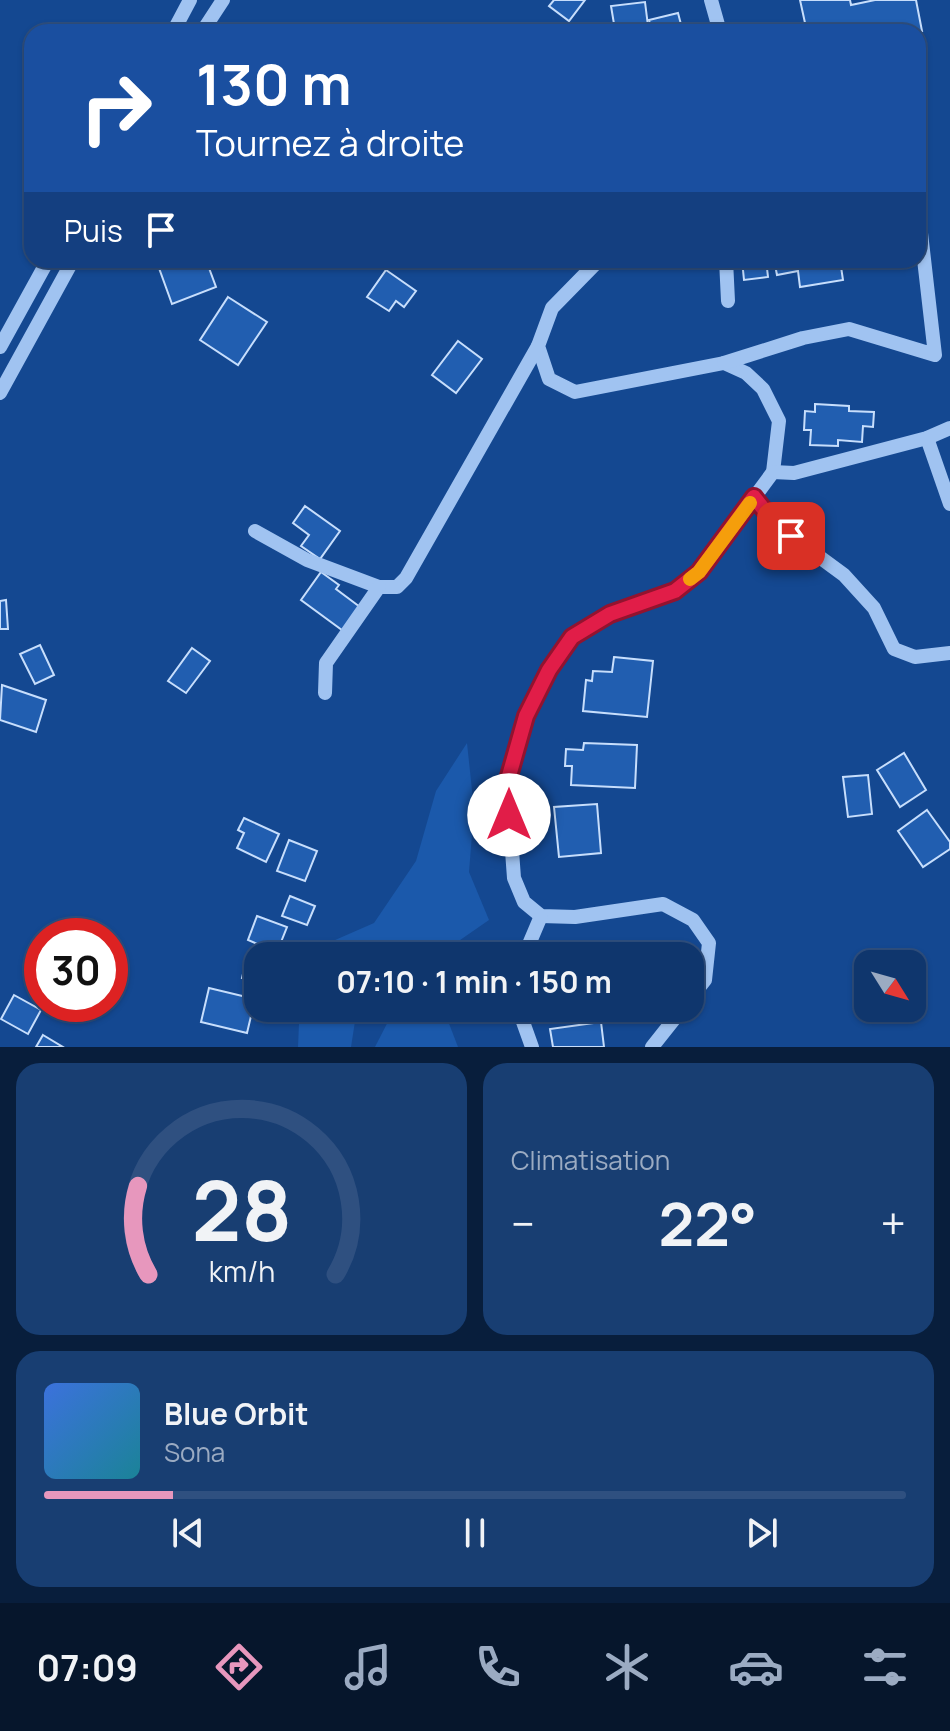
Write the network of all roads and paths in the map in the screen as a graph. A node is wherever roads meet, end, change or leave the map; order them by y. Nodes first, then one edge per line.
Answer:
1 (190, 0) edge
2 (223, 0) edge
3 (711, 0) edge
4 (177, 24) edge
5 (207, 24) edge
6 (718, 24) edge
7 (44, 268) edge
8 (69, 268) edge
9 (591, 268) edge
10 (726, 268) edge
11 (925, 268) edge
12 (728, 301) dead end
13 (538, 346) junction
14 (0, 347) edge
15 (724, 363) junction
16 (0, 393) edge
17 (950, 428) edge
18 (927, 438) junction
19 (773, 472) junction
20 (754, 497) junction
21 (950, 504) edge
22 (255, 531) dead end
23 (379, 587) junction
24 (950, 653) edge
25 (325, 693) dead end
26 (541, 916) junction
27 (530, 942) edge
28 (704, 981) edge
29 (523, 1022) edge
30 (672, 1022) edge
31 (532, 1047) edge
32 (652, 1047) edge

1 - 4 street
2 - 5 street
3 - 6 street
7 - 14 street
8 - 16 street
9 - 13 street
10 - 12 street
11 - 15 street
13 - 15 street
13 - 23 street
15 - 19 street
17 - 18 street
18 - 19 street
18 - 21 street
19 - 20 street
20 - 24 street
20 - 26 street
22 - 23 street
23 - 25 street
26 - 27 street
26 - 28 street
29 - 31 street
30 - 32 street

